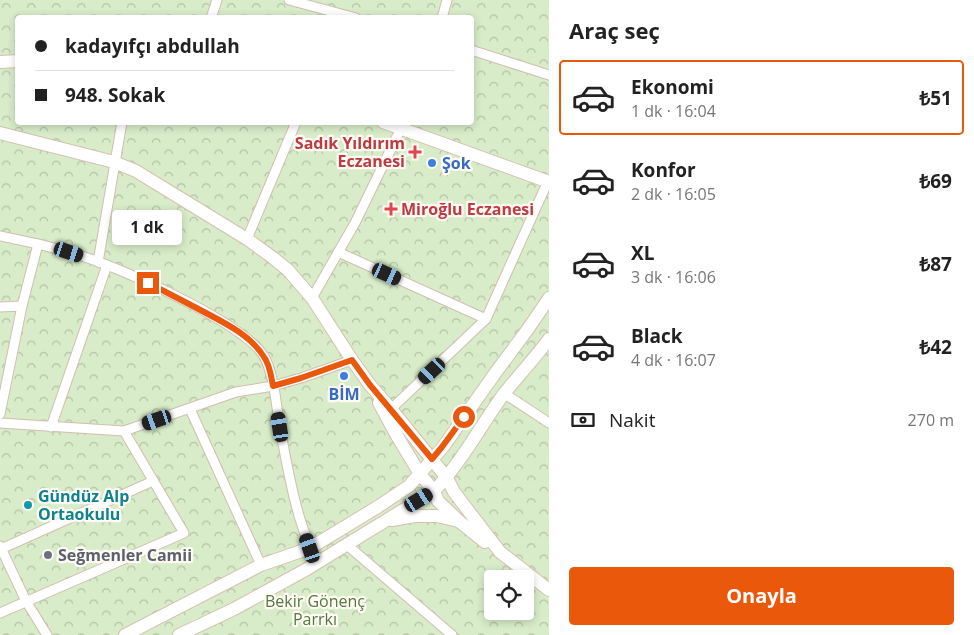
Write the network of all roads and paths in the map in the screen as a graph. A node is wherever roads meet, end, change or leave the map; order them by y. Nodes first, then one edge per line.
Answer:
1 (217, 0) edge
2 (289, 0) edge
3 (447, 0) edge
4 (213, 15) edge
5 (345, 15) edge
6 (443, 15) edge
7 (474, 51) edge
8 (15, 61) edge
9 (0, 62) edge
10 (549, 75) edge
11 (121, 125) edge
12 (295, 125) edge
13 (403, 126) edge
14 (0, 133) edge
15 (114, 162) junction
16 (548, 182) edge
17 (0, 236) edge
18 (248, 239) junction
19 (38, 244) junction
20 (338, 252) junction
21 (102, 263) junction
22 (312, 298) junction
23 (549, 298) edge
24 (22, 306) junction
25 (0, 308) edge
26 (486, 320) junction
27 (549, 339) edge
28 (352, 360) junction
29 (370, 385) junction
30 (273, 386) junction
31 (504, 394) junction
32 (190, 409) junction
33 (391, 409) junction
34 (0, 414) edge
35 (549, 423) edge
36 (0, 424) edge
37 (51, 427) junction
38 (124, 431) junction
39 (432, 459) junction
40 (420, 474) junction
41 (447, 478) junction
42 (154, 481) junction
43 (434, 491) junction
44 (387, 521) junction
45 (460, 522) junction
46 (347, 545) junction
47 (1, 548) edge
48 (310, 548) junction
49 (500, 552) junction
50 (261, 565) junction
51 (549, 590) edge
52 (26, 601) junction
53 (0, 613) edge
54 (47, 635) edge
55 (125, 635) edge
56 (179, 635) edge
57 (452, 635) edge

1 - 4 street
2 - 5 street
3 - 6 street
7 - 10 street
8 - 9 street
11 - 15 street
12 - 18 street
13 - 16 street
13 - 20 street
14 - 15 street
15 - 18 street
15 - 21 street
16 - 26 street
17 - 19 street
18 - 22 street
19 - 21 street
19 - 24 street
20 - 22 street
20 - 26 street
21 - 30 street
21 - 37 street
22 - 28 street
23 - 39 street
24 - 25 street
24 - 34 street
26 - 33 street
27 - 31 street
28 - 29 street
28 - 30 street
29 - 33 street
29 - 40 street
30 - 32 street
30 - 48 street
31 - 35 street
31 - 41 street
32 - 38 street
32 - 50 street
33 - 39 street
36 - 37 street
37 - 38 street
38 - 42 street
39 - 40 street
39 - 41 street
40 - 43 street
40 - 48 street
41 - 43 street
41 - 49 street
42 - 47 street
42 - 52 street
43 - 44 street
43 - 45 street
44 - 45 street
44 - 46 street
45 - 49 street
46 - 56 street
46 - 57 street
47 - 52 street
48 - 50 street
49 - 51 street
50 - 55 street
52 - 53 street
52 - 54 street

